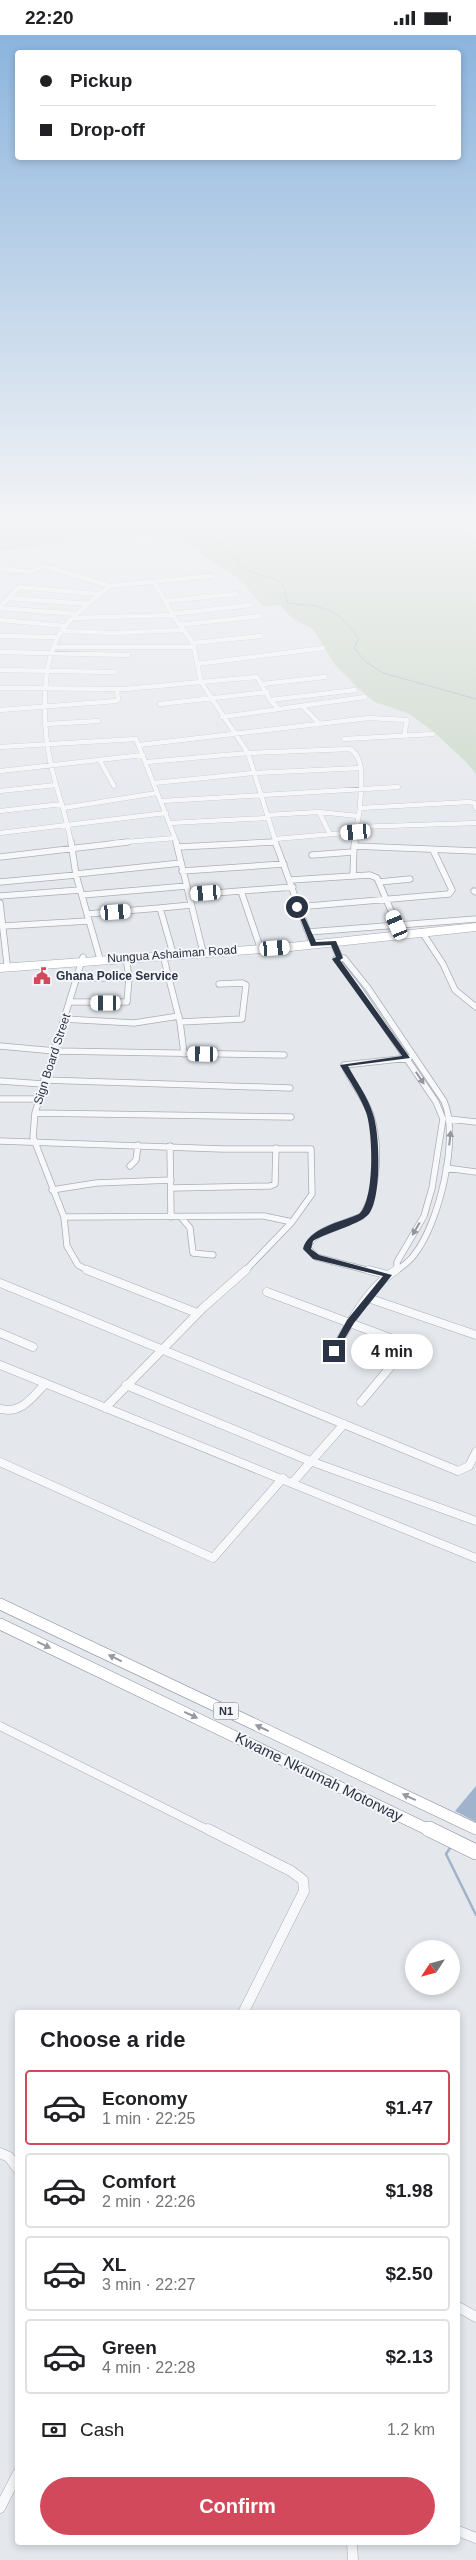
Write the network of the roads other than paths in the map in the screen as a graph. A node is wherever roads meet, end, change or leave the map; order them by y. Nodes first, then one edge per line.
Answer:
1 (61, 633) edge
2 (185, 633) edge
3 (0, 636) edge
4 (260, 636) dead end
5 (58, 637) junction
6 (193, 645) junction
7 (54, 647) junction
8 (323, 648) dead end
9 (0, 653) edge
10 (52, 654) junction
11 (128, 655) dead end
12 (197, 664) junction
13 (0, 670) edge
14 (47, 671) junction
15 (114, 672) dead end
16 (325, 677) dead end
17 (201, 682) junction
18 (262, 685) junction
19 (0, 688) edge
20 (117, 689) junction
21 (45, 690) junction
22 (355, 690) dead end
23 (266, 692) junction
24 (366, 697) dead end
25 (211, 699) junction
26 (270, 699) junction
27 (160, 704) dead end
28 (302, 706) junction
29 (46, 707) junction
30 (279, 709) junction
31 (0, 710) edge
32 (222, 717) junction
33 (98, 721) dead end
34 (320, 723) junction
35 (46, 724) junction
36 (340, 732) dead end
37 (235, 733) junction
38 (433, 735) dead end
39 (404, 736) junction
40 (344, 739) junction
41 (47, 744) junction
42 (139, 745) junction
43 (0, 747) edge
44 (350, 749) junction
45 (248, 753) junction
46 (143, 755) junction
47 (100, 761) junction
48 (147, 762) junction
49 (51, 766) junction
50 (361, 768) junction
51 (0, 771) edge
52 (253, 773) junction
53 (154, 783) junction
54 (56, 785) junction
55 (114, 786) dead end
56 (398, 787) dead end
57 (362, 789) junction
58 (0, 791) edge
59 (157, 793) junction
60 (258, 794) junction
61 (162, 801) junction
62 (63, 806) junction
63 (360, 807) junction
64 (476, 808) edge
65 (0, 811) edge
66 (166, 813) junction
67 (319, 813) junction
68 (358, 816) junction
69 (267, 817) junction
70 (170, 823) junction
71 (476, 823) edge
72 (68, 825) junction
73 (356, 829) junction
74 (0, 833) edge
75 (330, 834) junction
76 (175, 837) junction
77 (275, 840) junction
78 (71, 847) junction
79 (178, 847) junction
80 (353, 849) junction
81 (433, 850) junction
82 (476, 851) edge
83 (312, 855) dead end
84 (0, 857) edge
85 (181, 863) junction
86 (284, 864) junction
87 (182, 871) junction
88 (76, 875) junction
89 (353, 876) junction
90 (410, 879) dead end
91 (291, 880) junction
92 (0, 882) edge
93 (379, 882) junction
94 (187, 886) junction
95 (292, 887) junction
96 (241, 891) junction
97 (81, 892) junction
98 (189, 895) junction
99 (0, 896) edge
100 (386, 899) junction
101 (0, 903) edge
102 (191, 905) junction
103 (297, 907) junction
104 (160, 908) junction
105 (88, 917) junction
106 (476, 919) edge
107 (2, 925) edge
108 (397, 925) junction
109 (476, 927) edge
110 (308, 932) junction
111 (422, 932) junction
112 (401, 934) junction
113 (343, 940) junction
114 (312, 942) junction
115 (259, 943) junction
116 (334, 943) junction
117 (202, 948) junction
118 (172, 950) junction
119 (163, 955) junction
120 (99, 957) junction
121 (126, 957) junction
122 (340, 958) junction
123 (82, 959) junction
124 (2, 965) edge
125 (78, 978) junction
126 (129, 978) junction
127 (219, 985) dead end
128 (368, 988) junction
129 (360, 989) junction
130 (70, 1002) junction
131 (476, 1007) edge
132 (64, 1019) junction
133 (180, 1019) junction
134 (0, 1046) edge
135 (55, 1051) junction
136 (184, 1054) junction
137 (284, 1055) dead end
138 (410, 1057) junction
139 (0, 1081) edge
140 (43, 1082) junction
141 (290, 1087) dead end
142 (0, 1099) edge
143 (37, 1099) junction
144 (35, 1113) junction
145 (291, 1117) dead end
146 (444, 1119) junction
147 (452, 1119) junction
148 (476, 1122) edge
149 (0, 1141) edge
150 (35, 1141) junction
151 (138, 1145) junction
152 (170, 1146) junction
153 (276, 1148) junction
154 (130, 1166) dead end
155 (446, 1168) junction
156 (476, 1172) edge
157 (171, 1180) junction
158 (172, 1188) junction
159 (52, 1190) junction
160 (64, 1217) junction
161 (171, 1217) junction
162 (181, 1217) junction
163 (292, 1221) junction
164 (213, 1255) dead end
165 (397, 1268) junction
166 (388, 1275) junction
167 (2, 1286) edge
168 (267, 1292) dead end
169 (368, 1298) junction
170 (198, 1313) junction
171 (350, 1322) junction
172 (0, 1333) edge
173 (476, 1335) edge
174 (33, 1347) dead end
175 (162, 1350) junction
176 (334, 1351) dead end
177 (0, 1365) edge
178 (46, 1384) junction
179 (126, 1385) junction
180 (361, 1402) dead end
181 (105, 1408) junction
182 (0, 1409) edge
183 (344, 1424) junction
184 (476, 1452) edge
185 (310, 1461) junction
186 (0, 1462) edge
187 (283, 1478) junction
188 (293, 1482) junction
189 (476, 1521) edge
190 (476, 1558) edge
191 (0, 1604) edge
192 (0, 1624) edge
193 (0, 1726) edge
194 (475, 1828) edge
195 (476, 1852) edge
196 (244, 2010) edge
197 (0, 2153) edge
198 (15, 2165) edge
199 (460, 2308) edge
200 (476, 2317) edge
201 (15, 2479) edge
202 (0, 2509) edge
203 (460, 2532) edge
204 (476, 2538) edge
205 (352, 2545) edge
206 (353, 2560) edge

1 - 5 street
2 - 6 street
3 - 5 street
4 - 6 street
5 - 7 street
6 - 7 street
6 - 12 street
7 - 10 street
8 - 12 street
9 - 10 street
10 - 11 street
10 - 14 street
12 - 17 street
13 - 14 street
14 - 15 street
14 - 21 street
16 - 18 street
17 - 18 street
17 - 20 street
17 - 25 street
18 - 23 street
19 - 21 street
20 - 21 street
20 - 29 street
21 - 29 street
22 - 26 street
23 - 25 street
23 - 26 street
24 - 28 street
25 - 27 street
25 - 32 street
26 - 30 street
28 - 30 street
28 - 34 street
29 - 31 street
29 - 35 street
30 - 32 street
32 - 37 street
33 - 35 street
34 - 37 street
34 - 39 street
35 - 41 street
36 - 40 street
37 - 42 street
37 - 45 street
38 - 39 street
39 - 40 street
40 - 44 street
41 - 42 street
41 - 43 street
41 - 49 street
42 - 46 street
44 - 45 street
44 - 50 street
45 - 48 street
45 - 52 street
46 - 47 street
46 - 48 street
47 - 49 street
47 - 55 street
48 - 53 street
49 - 51 street
49 - 54 street
50 - 52 street
50 - 57 street
52 - 53 street
52 - 60 street
53 - 59 street
54 - 58 street
54 - 62 street
56 - 57 street
57 - 60 street
57 - 63 street
59 - 61 street
59 - 62 street
60 - 61 street
60 - 69 street
61 - 66 street
62 - 65 street
62 - 72 street
63 - 64 street
63 - 68 street
66 - 70 street
66 - 72 street
67 - 68 street
67 - 69 street
67 - 75 street
68 - 73 street
69 - 70 street
69 - 77 street
70 - 76 street
71 - 73 street
72 - 74 street
72 - 78 street
73 - 75 street
73 - 80 street
75 - 77 street
76 - 78 street
76 - 79 street
77 - 79 street
77 - 86 street
78 - 84 street
78 - 88 street
79 - 85 street
80 - 81 street
80 - 83 street
80 - 89 street
81 - 82 street
81 - 100 street
85 - 87 street
85 - 88 street
86 - 87 street
86 - 91 street
87 - 94 street
88 - 92 street
88 - 97 street
89 - 91 street
89 - 93 street
90 - 93 street
91 - 95 street
93 - 100 street
94 - 97 street
94 - 98 street
95 - 96 street
95 - 103 street
96 - 98 street
96 - 115 street
97 - 99 street
97 - 105 street
98 - 102 street
100 - 103 street
100 - 108 street
101 - 107 street
102 - 104 street
102 - 117 street
103 - 110 street
104 - 105 street
104 - 118 street
105 - 107 street
105 - 120 street
106 - 108 street
107 - 124 street
108 - 110 street
108 - 112 street
109 - 111 main road, Nungua Ashaiman Road
110 - 114 street
111 - 112 main road, Nungua Ashaiman Road
111 - 131 street
112 - 113 main road, Nungua Ashaiman Road
113 - 114 main road, Nungua Ashaiman Road
113 - 116 main road, Nungua Ashaiman Road
114 - 115 main road, Nungua Ashaiman Road
114 - 116 main road, Nungua Ashaiman Road
114 - 119 main road, Nungua Ashaiman Road
115 - 117 main road, Nungua Ashaiman Road
116 - 122 street
117 - 118 main road, Nungua Ashaiman Road
118 - 120 main road, Nungua Ashaiman Road
119 - 121 main road, Nungua Ashaiman Road
119 - 133 street
120 - 121 main road, Nungua Ashaiman Road
120 - 123 main road, Nungua Ashaiman Road
121 - 126 street
122 - 128 street
122 - 129 street
123 - 124 main road, Nungua Ashaiman Road
123 - 125 street, Sign Board Street
125 - 126 street
125 - 130 street, Sign Board Street
126 - 130 street
127 - 133 street
128 - 129 street
128 - 138 street
129 - 138 street
130 - 132 street, Sign Board Street
132 - 133 street
132 - 135 street, Sign Board Street
133 - 136 street
134 - 135 street
135 - 136 street
135 - 140 street, Sign Board Street
136 - 137 street
138 -> 146 street
138 - 147 street
138 - 166 street
139 - 140 street
140 - 141 street
140 - 143 street, Sign Board Street
142 - 143 street
143 - 144 street, Sign Board Street
144 - 145 street
144 - 150 street, Sign Board Street
146 - 147 street
146 -> 165 street
147 - 148 street
155 -> 147 street
149 - 150 street
150 - 151 street
150 - 159 street, Sign Board Street
151 - 152 street
151 - 154 street
152 - 153 street
152 - 157 street
153 - 158 street
153 - 163 street
155 - 156 street
155 - 165 street
157 - 158 street
157 - 159 street
158 - 161 street
159 - 160 street, Sign Board Street
160 - 161 street
160 - 170 street, Sign Board Street
161 - 162 street
162 - 163 street
162 - 164 street
163 - 170 street
165 - 166 street
166 - 169 street
167 - 175 street
168 - 171 street
169 - 171 street
169 - 173 street
170 - 175 street
171 - 176 street
171 - 180 street
172 - 174 street
175 - 179 street
175 - 183 street
177 - 178 street
178 - 181 street
178 - 182 street
179 - 181 street
179 - 185 street
181 - 187 street
183 - 184 street
183 - 185 street
185 - 188 street
185 - 189 street
186 - 187 street
187 - 188 street
188 - 190 street
194 -> 191 highway, Kwame Nkrumah Motorway / N1
192 -> 195 highway, Kwame Nkrumah Motorway / N1
193 - 196 street
197 - 198 street
199 - 200 street
201 - 202 street
203 - 204 street
205 - 206 street

